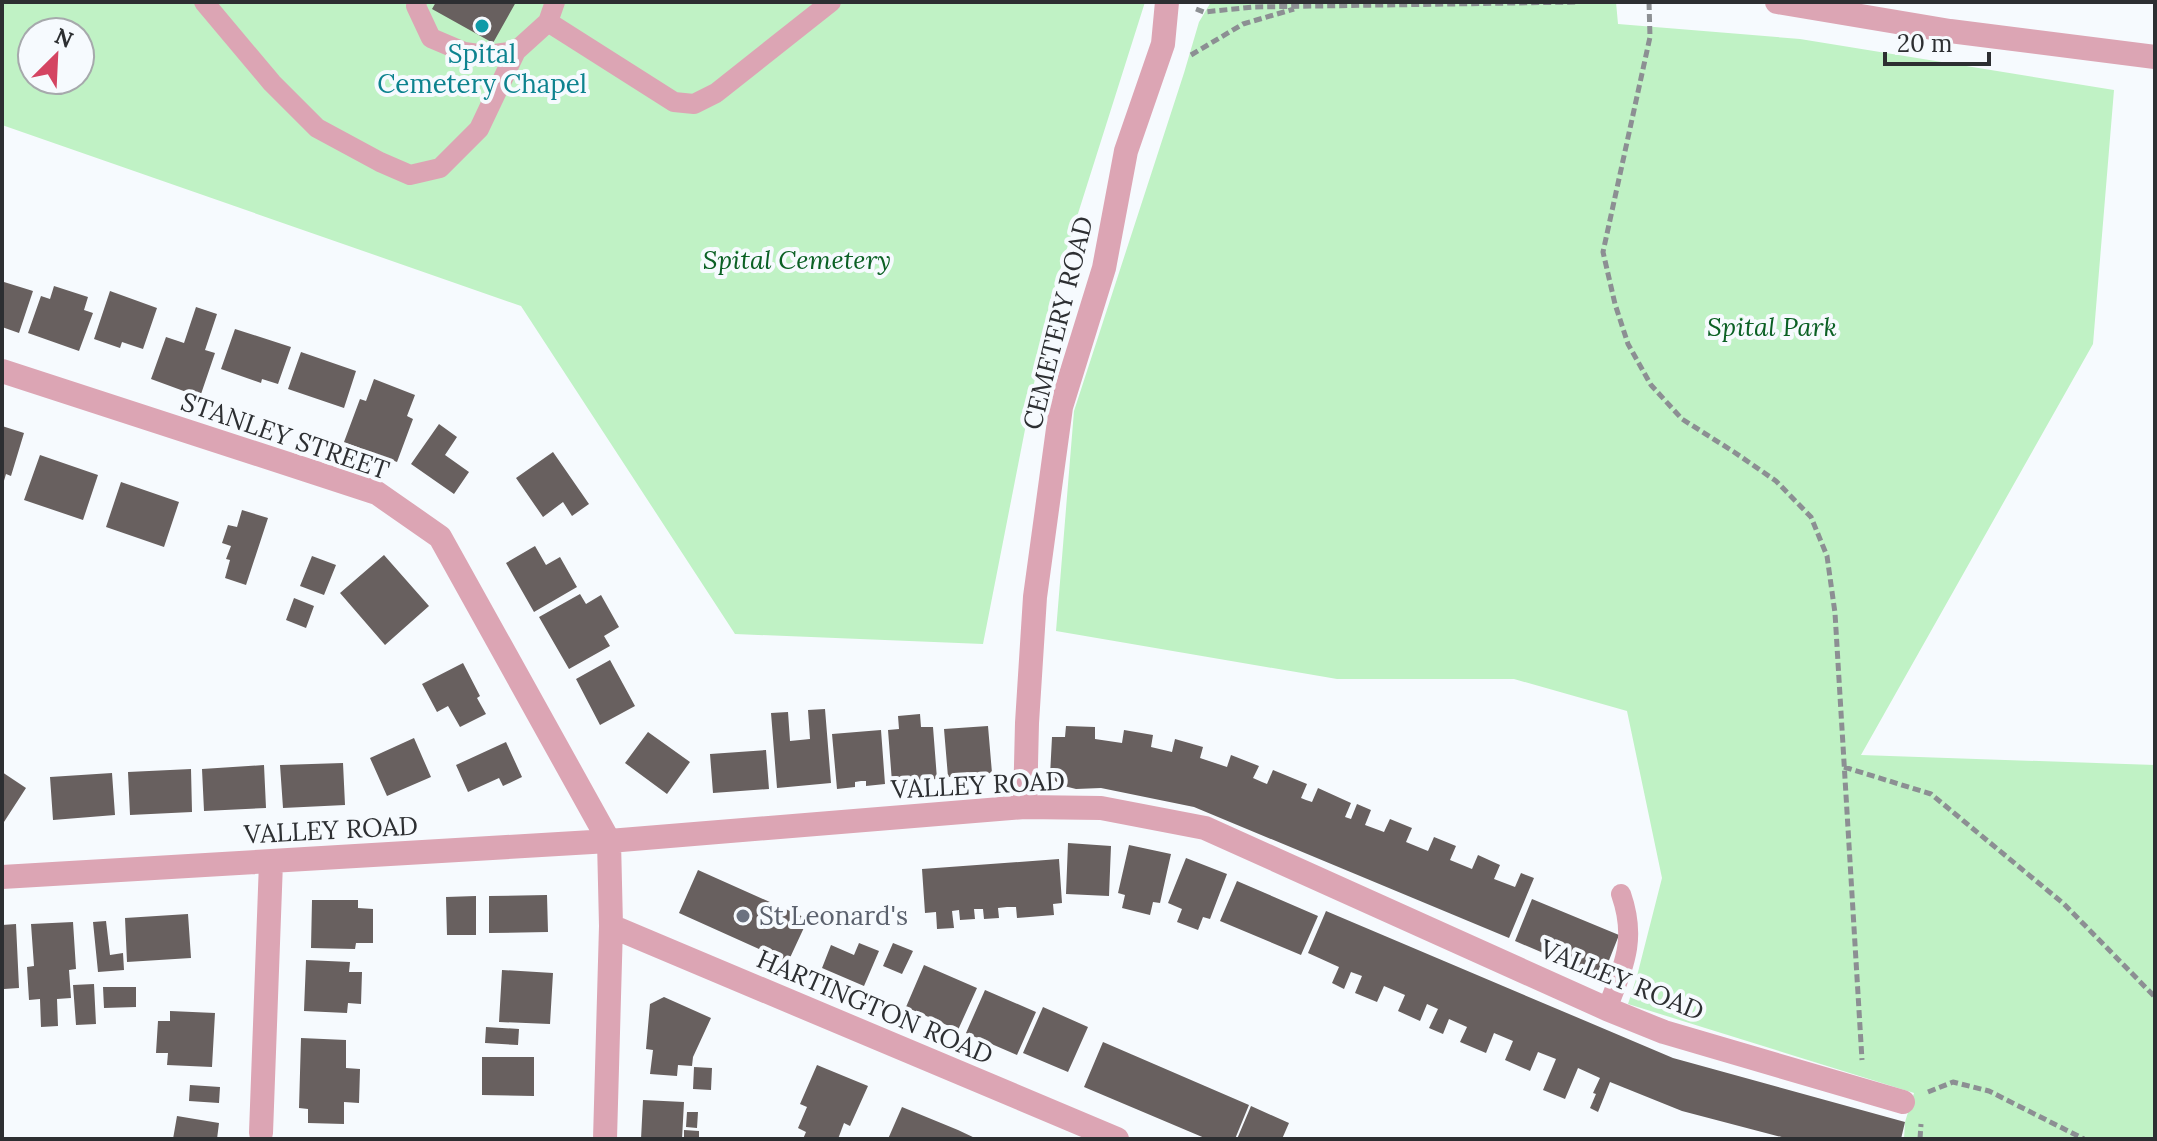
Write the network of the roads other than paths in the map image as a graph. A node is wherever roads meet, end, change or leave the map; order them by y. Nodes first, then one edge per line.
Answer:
1 (204, 2) edge
2 (417, 2) edge
3 (555, 2) edge
4 (831, 2) edge
5 (1167, 2) edge
6 (1777, 2) edge
7 (548, 22) junction
8 (516, 51) junction
9 (2155, 57) edge
10 (2, 371) edge
11 (1025, 807) junction
12 (609, 841) junction
13 (271, 862) junction
14 (2, 877) edge
15 (1621, 894) dead end
16 (611, 926) junction
17 (1607, 1009) junction
18 (1914, 1098) road end
19 (261, 1133) dead end
20 (605, 1139) edge
21 (1117, 1139) edge

1 - 8 lane
2 - 8 lane
3 - 7 lane
4 - 7 lane
5 - 11 street, CEMETERY ROAD
6 - 9 street
7 - 8 lane
10 - 12 street, STANLEY STREET
11 - 12 street, VALLEY ROAD
11 - 17 street, VALLEY ROAD
12 - 13 street, VALLEY ROAD
12 - 16 street
13 - 14 street, VALLEY ROAD
13 - 19 street
15 - 17 lane
16 - 20 street
16 - 21 street, HARTINGTON ROAD
17 - 18 street, VALLEY ROAD

